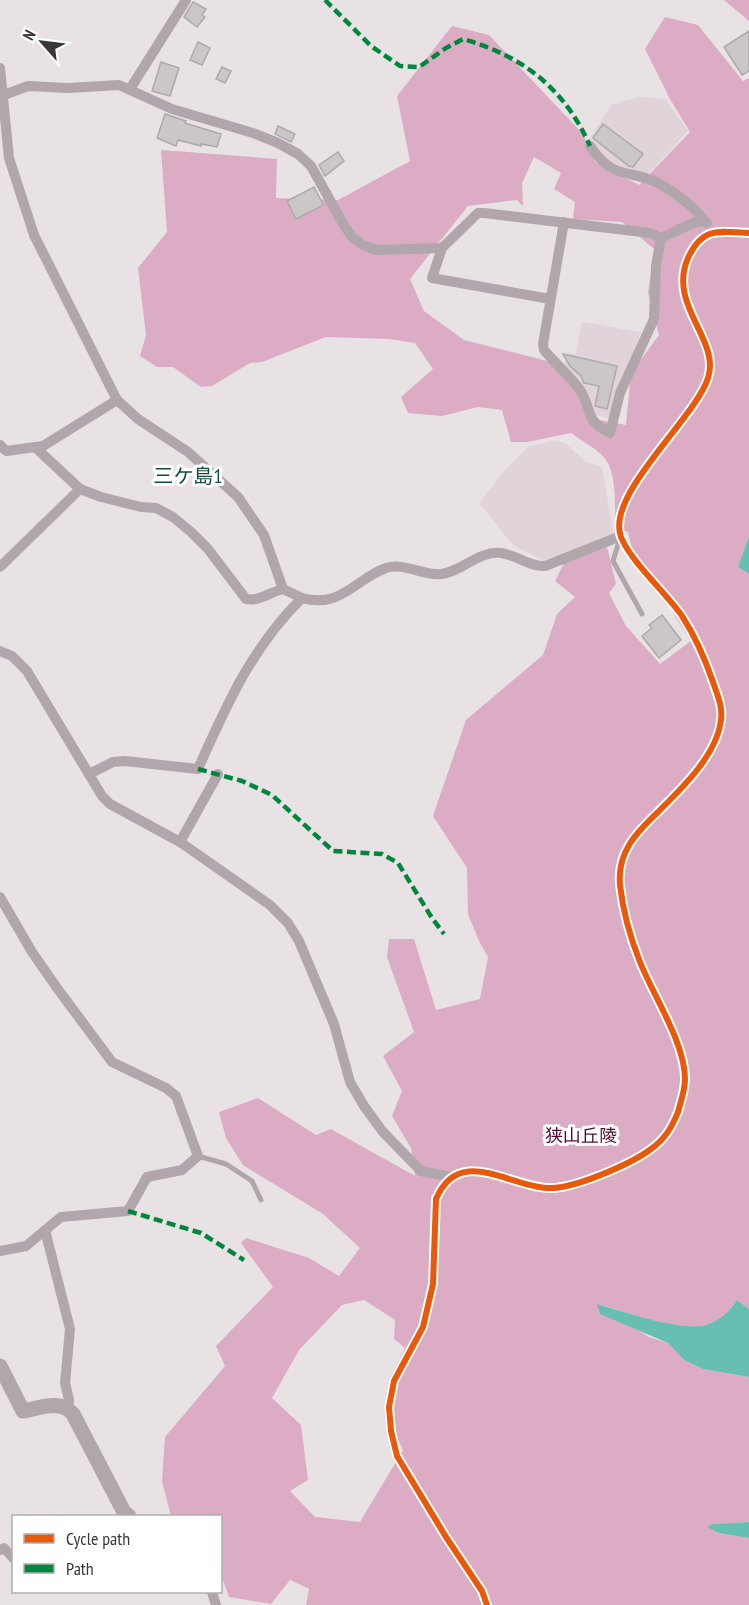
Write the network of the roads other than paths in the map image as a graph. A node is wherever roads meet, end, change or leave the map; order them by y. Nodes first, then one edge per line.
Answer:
1 (186, 0) edge
2 (0, 68) edge
3 (130, 89) junction
4 (4, 95) junction
5 (590, 146) dead end
6 (704, 221) junction
7 (564, 222) junction
8 (721, 230) junction
9 (749, 233) edge
10 (661, 238) junction
11 (442, 248) junction
12 (550, 299) junction
13 (117, 400) junction
14 (0, 445) edge
15 (34, 447) junction
16 (80, 489) junction
17 (621, 536) junction
18 (0, 567) edge
19 (283, 589) junction
20 (302, 598) junction
21 (642, 614) dead end
22 (0, 651) edge
23 (89, 774) junction
24 (218, 774) dead end
25 (180, 842) junction
26 (0, 897) edge
27 (198, 1156) junction
28 (451, 1176) junction
29 (261, 1200) dead end
30 (45, 1230) junction
31 (0, 1251) edge
32 (0, 1366) edge
33 (68, 1408) junction
34 (123, 1515) edge
35 (0, 1550) edge
36 (12, 1557) edge
37 (487, 1605) edge

1 - 3 street
2 - 4 street
3 - 4 street
3 - 11 street
4 - 13 street
5 - 6 street
6 - 8 street
6 - 10 street
7 - 10 street
7 - 11 street
7 - 12 street
8 - 9 street
8 - 17 street
10 - 12 street
11 - 12 street
13 - 15 street
13 - 19 street
14 - 15 street
15 - 16 street
16 - 18 street
16 - 19 street
17 - 20 street
17 - 21 lane
17 - 28 street
19 - 20 street
20 - 23 street
22 - 23 street
23 - 25 street
24 - 25 street
25 - 28 street
26 - 27 street
27 - 29 lane
27 - 30 street
28 - 37 street
30 - 31 street
30 - 33 street
32 - 33 street
33 - 34 street
35 - 36 street

